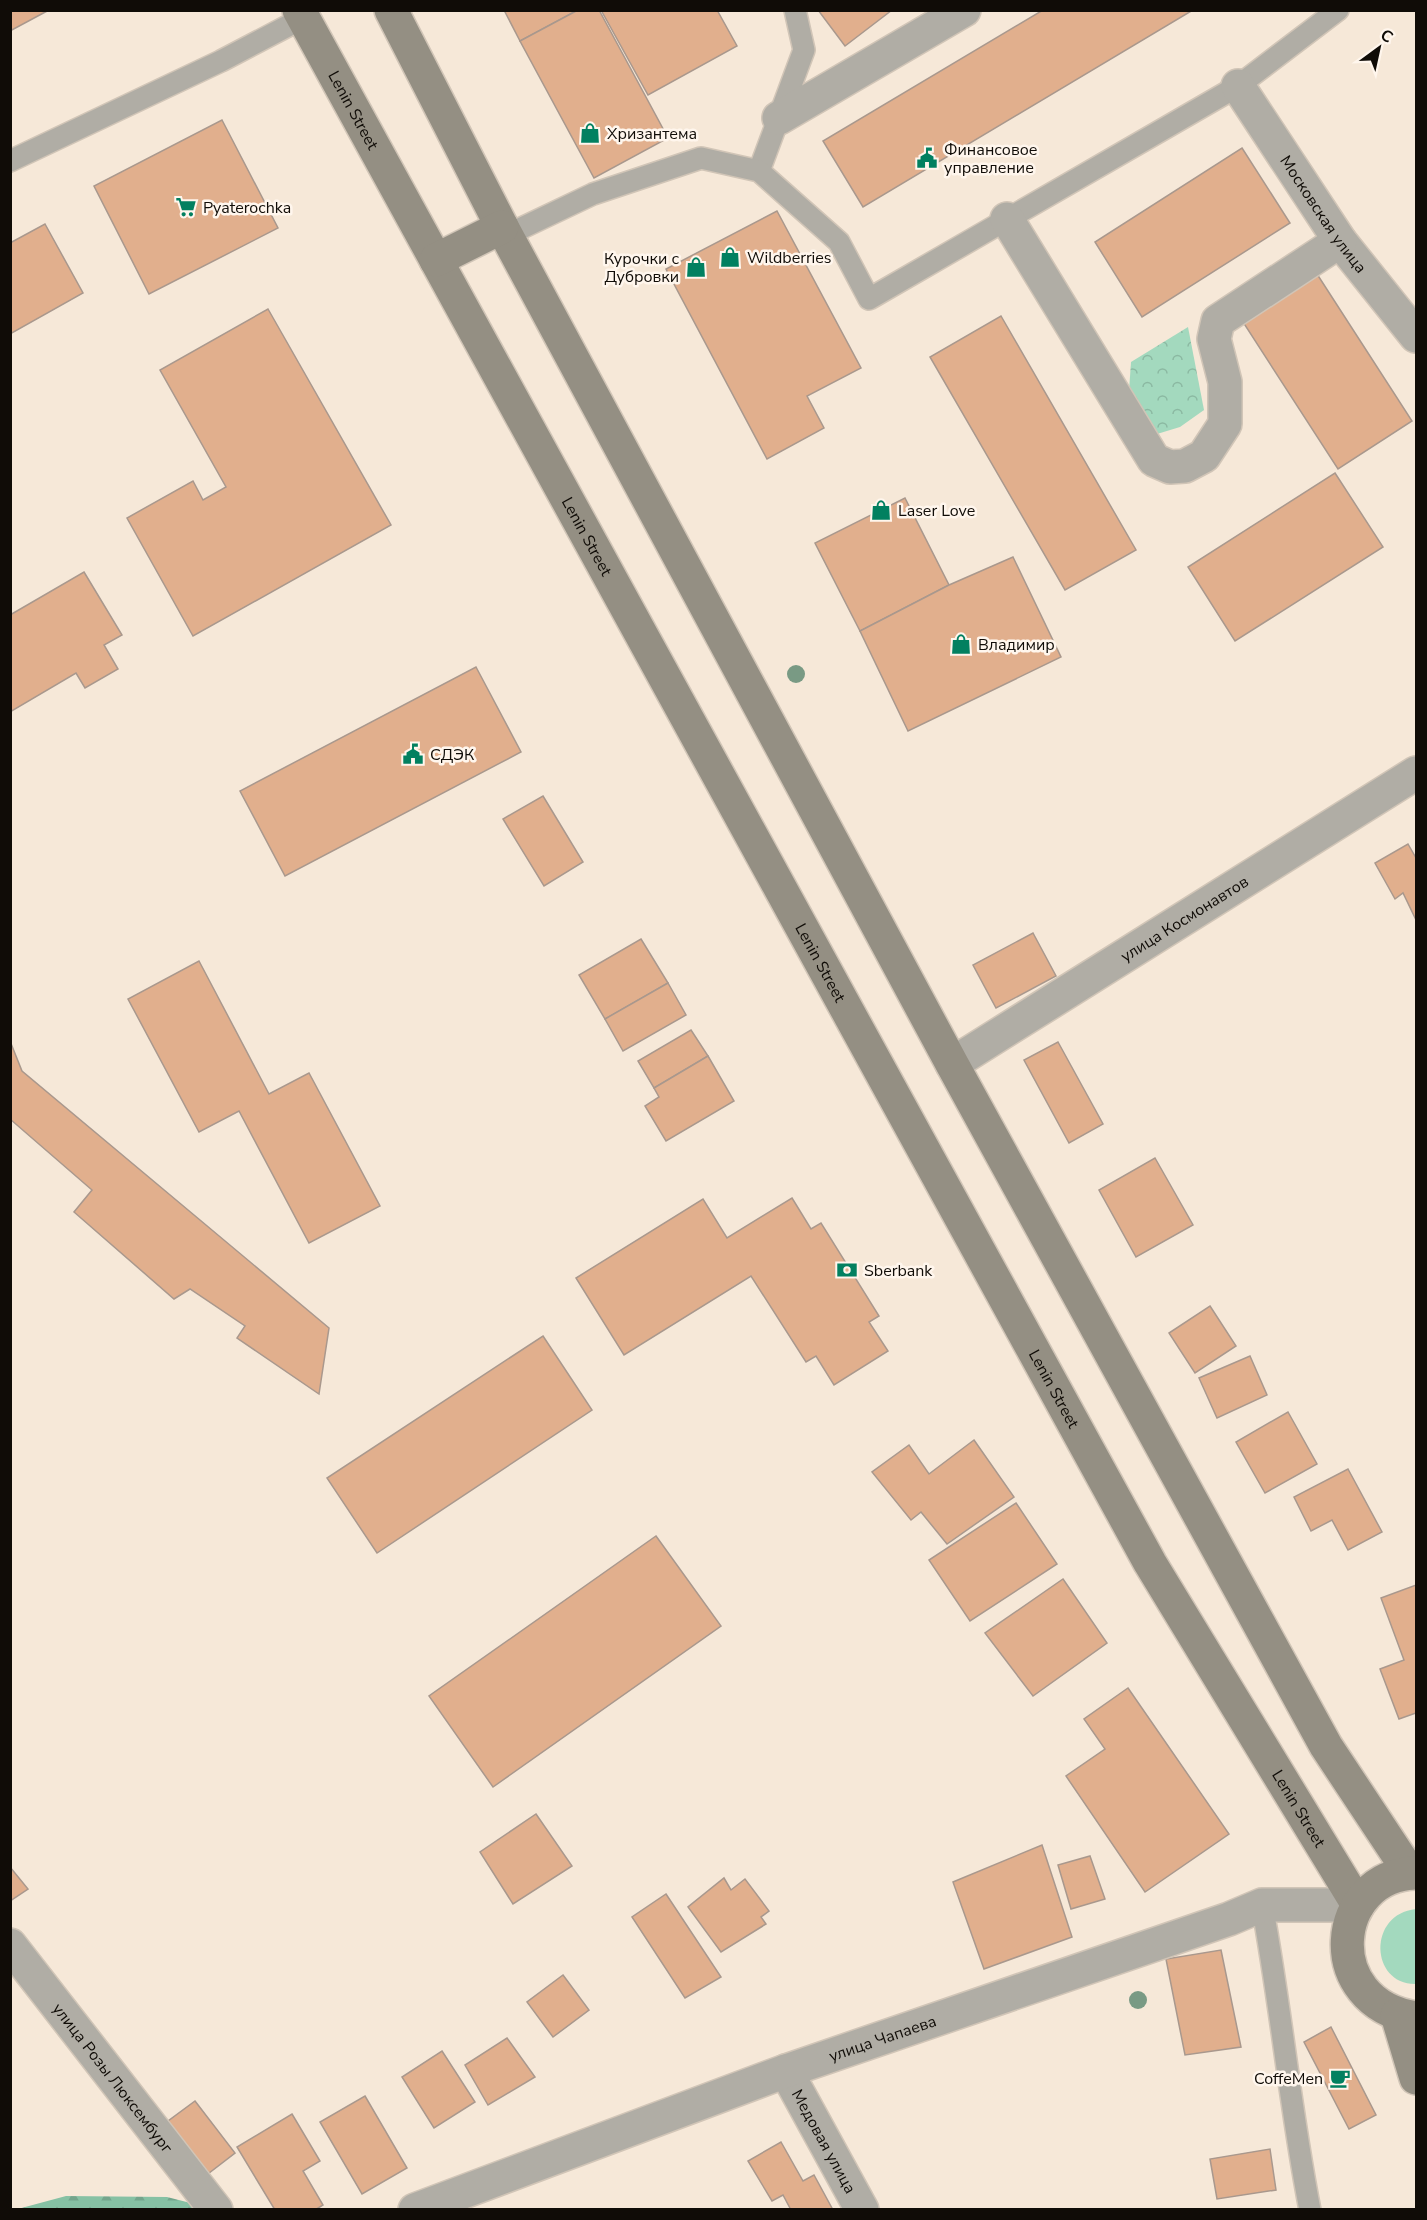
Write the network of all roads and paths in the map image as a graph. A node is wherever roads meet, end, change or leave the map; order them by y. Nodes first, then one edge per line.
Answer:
1 (391, 10) edge
2 (795, 10) edge
3 (964, 10) edge
4 (1338, 10) edge
5 (301, 14) edge
6 (1238, 86) junction
7 (779, 118) junction
8 (10, 161) edge
9 (759, 171) junction
10 (1007, 219) junction
11 (505, 231) junction
12 (1340, 241) junction
13 (436, 260) junction
14 (1416, 336) edge
15 (1416, 773) edge
16 (952, 1064) junction
17 (1413, 1873) edge
18 (1262, 1905) junction
19 (1358, 1905) junction
20 (10, 1945) edge
21 (1407, 2017) edge
22 (786, 2071) junction
23 (1416, 2078) edge
24 (216, 2210) edge
25 (415, 2210) edge
26 (862, 2210) edge
27 (1310, 2210) edge

1 - 11 main road
2 - 7 lane
3 - 7 street
4 - 6 lane
5 - 8 lane
5 - 13 main road, Lenin Street
6 - 10 lane
6 - 12 street, Московская улица
7 - 9 lane
9 - 10 lane
9 - 11 lane
10 - 12 street
11 - 13 main road
11 - 16 main road
12 - 14 street, Московская улица
13 - 19 main road, Lenin Street
15 - 16 street, улица Космонавтов
16 - 17 main road
17 - 19 main road
18 - 19 street, улица Чапаева
18 - 22 street, улица Чапаева
18 - 27 lane
19 - 21 main road
20 - 24 street, улица Розы Люксембург
21 - 23 main road
22 - 25 street, улица Чапаева
22 - 26 street, Медовая улица

